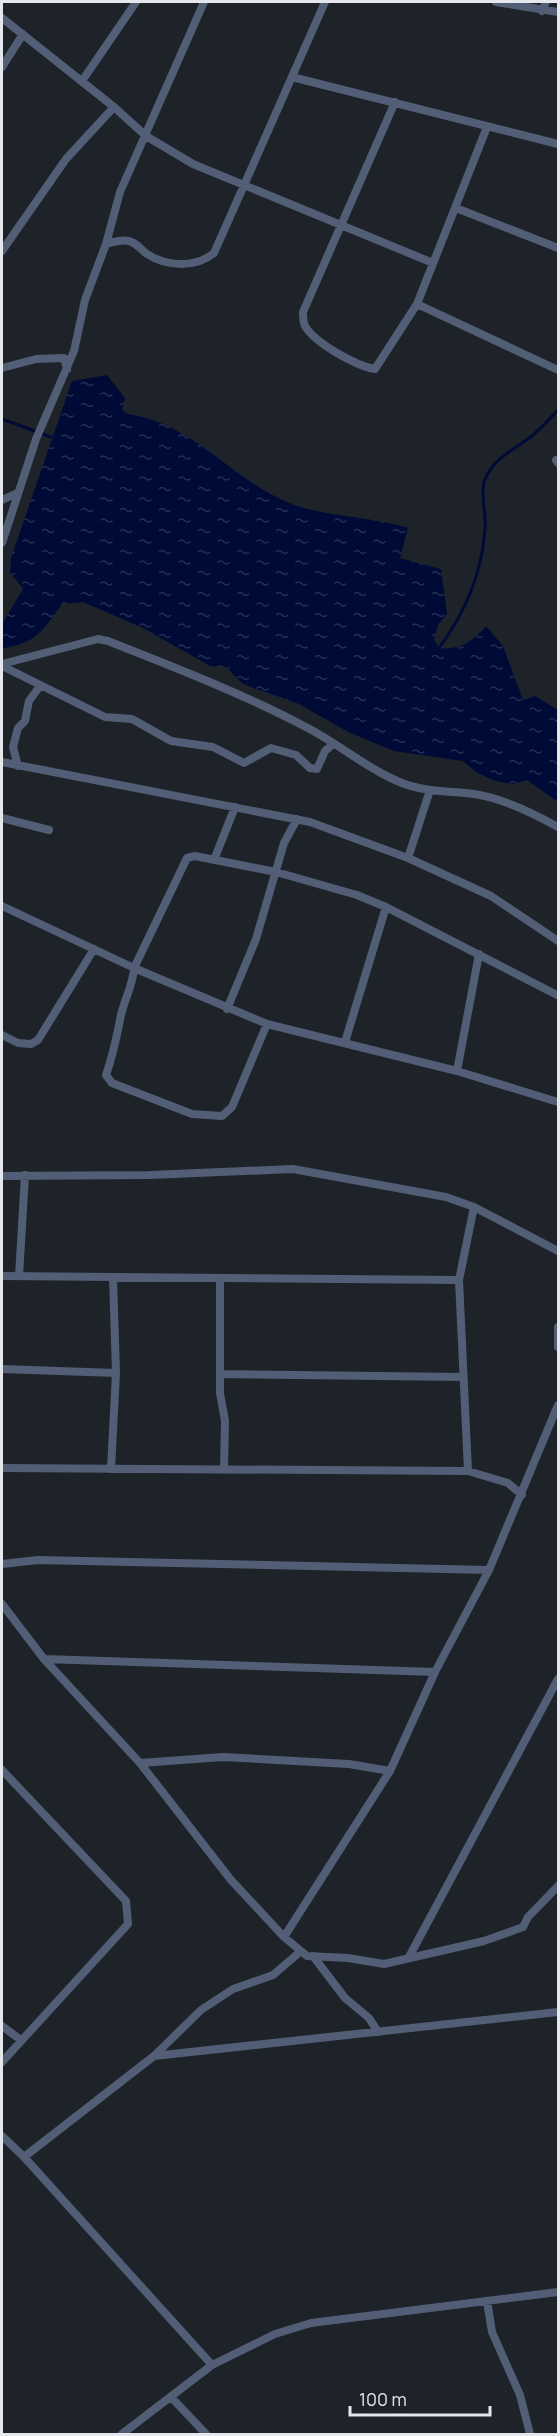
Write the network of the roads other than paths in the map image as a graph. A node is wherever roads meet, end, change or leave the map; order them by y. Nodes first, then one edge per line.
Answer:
1 (136, 2) edge
2 (204, 2) edge
3 (325, 2) edge
4 (496, 2) edge
5 (546, 2) edge
6 (543, 11) junction
7 (558, 12) edge
8 (2, 18) edge
9 (23, 34) junction
10 (2, 68) edge
11 (292, 77) junction
12 (82, 81) junction
13 (395, 102) junction
14 (114, 106) junction
15 (488, 127) junction
16 (146, 136) junction
17 (558, 144) edge
18 (243, 186) junction
19 (456, 208) junction
20 (340, 226) junction
21 (106, 244) junction
22 (558, 248) edge
23 (2, 251) edge
24 (433, 263) junction
25 (417, 304) junction
26 (2, 368) edge
27 (67, 369) junction
28 (558, 370) edge
29 (17, 493) junction
30 (2, 500) edge
31 (2, 543) edge
32 (2, 665) edge
33 (40, 686) junction
34 (333, 745) junction
35 (2, 762) edge
36 (18, 766) junction
37 (430, 790) junction
38 (235, 807) junction
39 (2, 818) edge
40 (297, 819) junction
41 (558, 827) edge
42 (49, 830) dead end
43 (408, 858) junction
44 (213, 860) junction
45 (276, 872) junction
46 (2, 906) edge
47 (386, 907) junction
48 (558, 941) edge
49 (94, 949) junction
50 (479, 954) junction
51 (134, 968) junction
52 (557, 995) dead end
53 (227, 1009) junction
54 (267, 1024) junction
55 (2, 1035) edge
56 (345, 1042) junction
57 (457, 1071) junction
58 (558, 1102) edge
59 (2, 1176) edge
60 (25, 1176) junction
61 (474, 1206) junction
62 (558, 1251) edge
63 (2, 1276) edge
64 (19, 1276) junction
65 (113, 1278) junction
66 (220, 1278) junction
67 (459, 1280) junction
68 (558, 1327) edge
69 (558, 1347) edge
70 (2, 1370) edge
71 (116, 1373) junction
72 (221, 1374) junction
73 (463, 1377) junction
74 (558, 1405) edge
75 (2, 1468) edge
76 (111, 1468) junction
77 (224, 1469) junction
78 (468, 1471) junction
79 (522, 1495) junction
80 (2, 1564) edge
81 (489, 1570) junction
82 (2, 1604) edge
83 (44, 1659) junction
84 (435, 1672) junction
85 (558, 1679) edge
86 (140, 1762) junction
87 (2, 1770) edge
88 (390, 1771) junction
89 (558, 1886) edge
90 (284, 1936) junction
91 (301, 1951) junction
92 (314, 1956) junction
93 (409, 1958) junction
94 (558, 2012) edge
95 (2, 2026) edge
96 (378, 2032) junction
97 (21, 2040) junction
98 (154, 2056) junction
99 (2, 2062) edge
100 (2, 2136) edge
101 (24, 2157) junction
102 (558, 2292) edge
103 (487, 2301) junction
104 (212, 2365) junction
105 (171, 2397) junction
106 (122, 2434) edge
107 (206, 2434) edge
108 (530, 2434) edge

1 - 12 street
2 - 16 street
3 - 11 street
4 - 6 street
5 - 6 street
6 - 7 street
8 - 9 street
9 - 10 street
9 - 12 street
11 - 13 street
11 - 18 street
12 - 14 street
13 - 15 street
13 - 20 street
14 - 16 street
14 - 23 street
15 - 17 street
15 - 19 street
16 - 18 street
16 - 21 street
18 - 20 street
18 - 21 street
19 - 22 street
19 - 24 street
20 - 24 street
20 - 25 street
21 - 27 street
24 - 25 street
25 - 28 street
26 - 27 street
27 - 29 street
29 - 30 street
29 - 31 street
32 - 33 street
32 - 34 street
33 - 34 street
33 - 36 street
34 - 37 street
35 - 36 street
36 - 38 street
37 - 41 street
37 - 43 street
38 - 40 street
38 - 44 street
39 - 42 street
40 - 43 street
40 - 45 street
43 - 48 street
44 - 45 street
44 - 51 street
45 - 47 street
45 - 53 street
46 - 49 street
47 - 50 street
47 - 56 street
49 - 51 street
49 - 55 street
50 - 52 street
50 - 57 street
51 - 53 street
51 - 54 street
53 - 54 street
54 - 56 street
56 - 57 street
57 - 58 street
59 - 60 street
60 - 61 street
60 - 64 street
61 - 62 street
61 - 67 street
63 - 64 street
64 - 65 street
65 - 66 street
65 - 71 street
66 - 67 street
66 - 72 street
67 - 73 street
68 - 69 street
70 - 71 street
71 - 76 street
72 - 73 street
72 - 77 street
73 - 78 street
74 - 79 street
75 - 76 street
76 - 77 street
77 - 78 street
78 - 79 street
79 - 81 street
80 - 81 street
81 - 84 street
82 - 83 street
83 - 84 street
83 - 86 street
84 - 88 street
85 - 93 street
86 - 88 street
86 - 90 street
87 - 97 street
88 - 90 street
89 - 93 street
90 - 91 street
91 - 92 street
91 - 98 street
92 - 93 street
92 - 96 street
94 - 96 street
95 - 97 street
96 - 98 street
97 - 99 street
98 - 101 street
100 - 101 street
101 - 104 street
102 - 103 street
103 - 104 street
103 - 108 street
104 - 105 street
105 - 106 street
105 - 107 street

